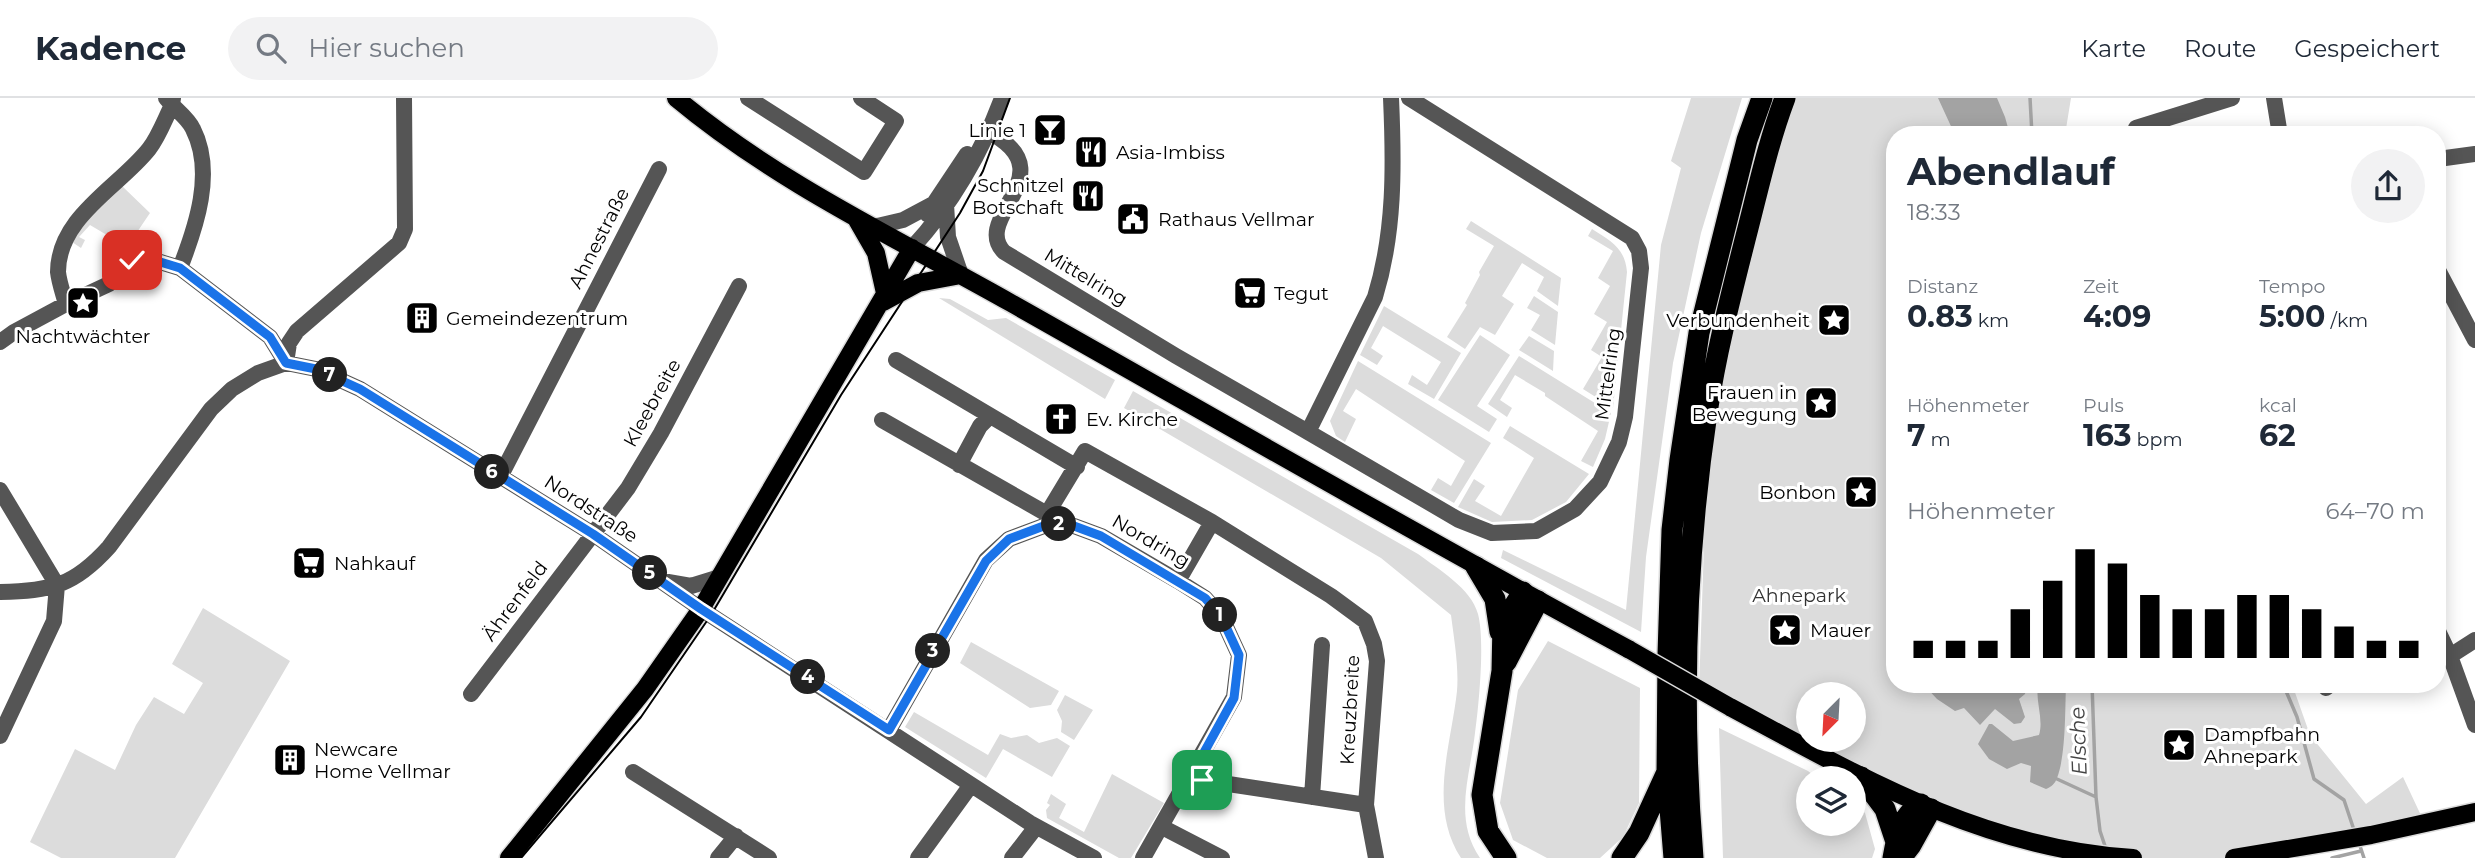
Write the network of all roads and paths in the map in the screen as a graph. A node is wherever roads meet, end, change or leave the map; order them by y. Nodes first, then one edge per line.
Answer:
1 (404, 98) edge
2 (676, 98) edge
3 (748, 98) edge
4 (861, 98) edge
5 (1002, 98) edge
6 (1391, 98) edge
7 (1409, 98) edge
8 (1762, 98) edge
9 (1785, 98) edge
10 (2232, 98) edge
11 (2274, 98) edge
12 (170, 100) edge
13 (2142, 126) edge
14 (2279, 126) edge
15 (987, 131) junction
16 (2475, 154) edge
17 (2446, 158) edge
18 (659, 169) dead end
19 (940, 204) junction
20 (855, 217) junction
21 (873, 227) junction
22 (912, 248) junction
23 (180, 268) junction
24 (961, 275) junction
25 (2446, 285) edge
26 (739, 286) dead end
27 (882, 299) junction
28 (66, 304) junction
29 (2475, 340) edge
30 (0, 342) edge
31 (895, 360) dead end
32 (286, 363) junction
33 (989, 417) junction
34 (882, 420) dead end
35 (1308, 432) junction
36 (959, 465) junction
37 (1077, 467) junction
38 (500, 477) junction
39 (0, 490) edge
40 (1048, 519) junction
41 (1212, 522) junction
42 (593, 534) junction
43 (1476, 567) junction
44 (720, 577) junction
45 (53, 579) junction
46 (662, 581) junction
47 (1178, 581) junction
48 (0, 592) edge
49 (1530, 597) junction
50 (701, 609) junction
51 (2475, 640) edge
52 (1322, 645) dead end
53 (1502, 647) junction
54 (2446, 648) edge
55 (2450, 656) junction
56 (1502, 671) junction
57 (471, 694) dead end
58 (2475, 725) edge
59 (889, 730) junction
60 (0, 736) edge
61 (1840, 766) edge
62 (633, 772) dead end
63 (1667, 772) junction
64 (1191, 776) junction
65 (1866, 779) edge
66 (1866, 784) edge
67 (971, 785) junction
68 (1312, 797) junction
69 (1366, 805) junction
70 (1926, 806) junction
71 (2470, 816) edge
72 (1036, 827) junction
73 (1162, 827) junction
74 (736, 836) junction
75 (1896, 853) edge
76 (2118, 857) edge
77 (509, 858) edge
78 (718, 858) edge
79 (769, 858) edge
80 (918, 858) edge
81 (1012, 858) edge
82 (1094, 858) edge
83 (1143, 858) edge
84 (1222, 858) edge
85 (1376, 858) edge
86 (1506, 858) edge
87 (1622, 858) edge
88 (1674, 858) edge
89 (1693, 858) edge
90 (2133, 858) edge
91 (2234, 858) edge

1 - 32 street
2 - 20 main road
3 - 4 street
5 - 15 street
6 - 35 street
7 - 35 street, Mittelring
8 - 63 highway
9 - 89 highway
10 - 13 street
11 - 14 street
12 - 23 street
12 - 28 street
15 - 19 street
15 - 35 street, Mittelring
16 - 17 street
18 - 38 street, Ahnestraße
19 - 21 street
19 - 22 street
19 - 24 street
20 - 21 main road
20 - 27 main road
21 - 22 main road
22 - 24 main road
22 - 27 main road
23 - 28 street
23 - 32 street
24 - 27 main road
24 - 43 main road
25 - 29 street
26 - 42 street, Kleebreite
27 - 44 main road
28 - 30 street
31 - 33 street
32 - 38 street, Nordstraße
32 - 45 street
33 - 36 street
33 - 37 street
34 - 36 street
36 - 40 street
37 - 40 street
37 - 41 street, Kreuzbreite
38 - 42 street, Nordstraße
39 - 45 street
40 - 47 street, Nordring
40 - 59 street, Nordring
41 - 47 street
41 - 69 street, Kreuzbreite
42 - 46 street, Nordstraße
42 - 57 street, Ährenfeld
43 - 49 main road
43 - 53 highway
44 - 46 street
44 - 50 main road
45 - 48 street
45 - 60 street
46 - 50 street, Nordstraße
47 - 64 street, Nordring
49 - 53 highway
49 - 56 highway
49 - 61 main road, bridge
50 - 59 street, Nordstraße
50 - 77 main road
51 - 55 street
52 - 68 street
53 - 56 highway
54 - 55 street
55 - 58 street
56 - 86 highway
59 - 67 street, Nordstraße
62 - 74 street
63 - 87 highway
63 - 88 highway
64 - 68 street
64 - 73 street, Nordring
65 - 70 main road
66 - 75 highway
67 - 72 street, Nordstraße
67 - 80 street
68 - 69 street
69 - 85 street, Kreuzbreite
70 - 75 highway
70 - 76 main road
71 - 91 main road
72 - 81 street
72 - 82 street, Nordstraße
73 - 83 street, Nordring
73 - 84 street
74 - 78 street
74 - 79 street
76 - 90 main road

